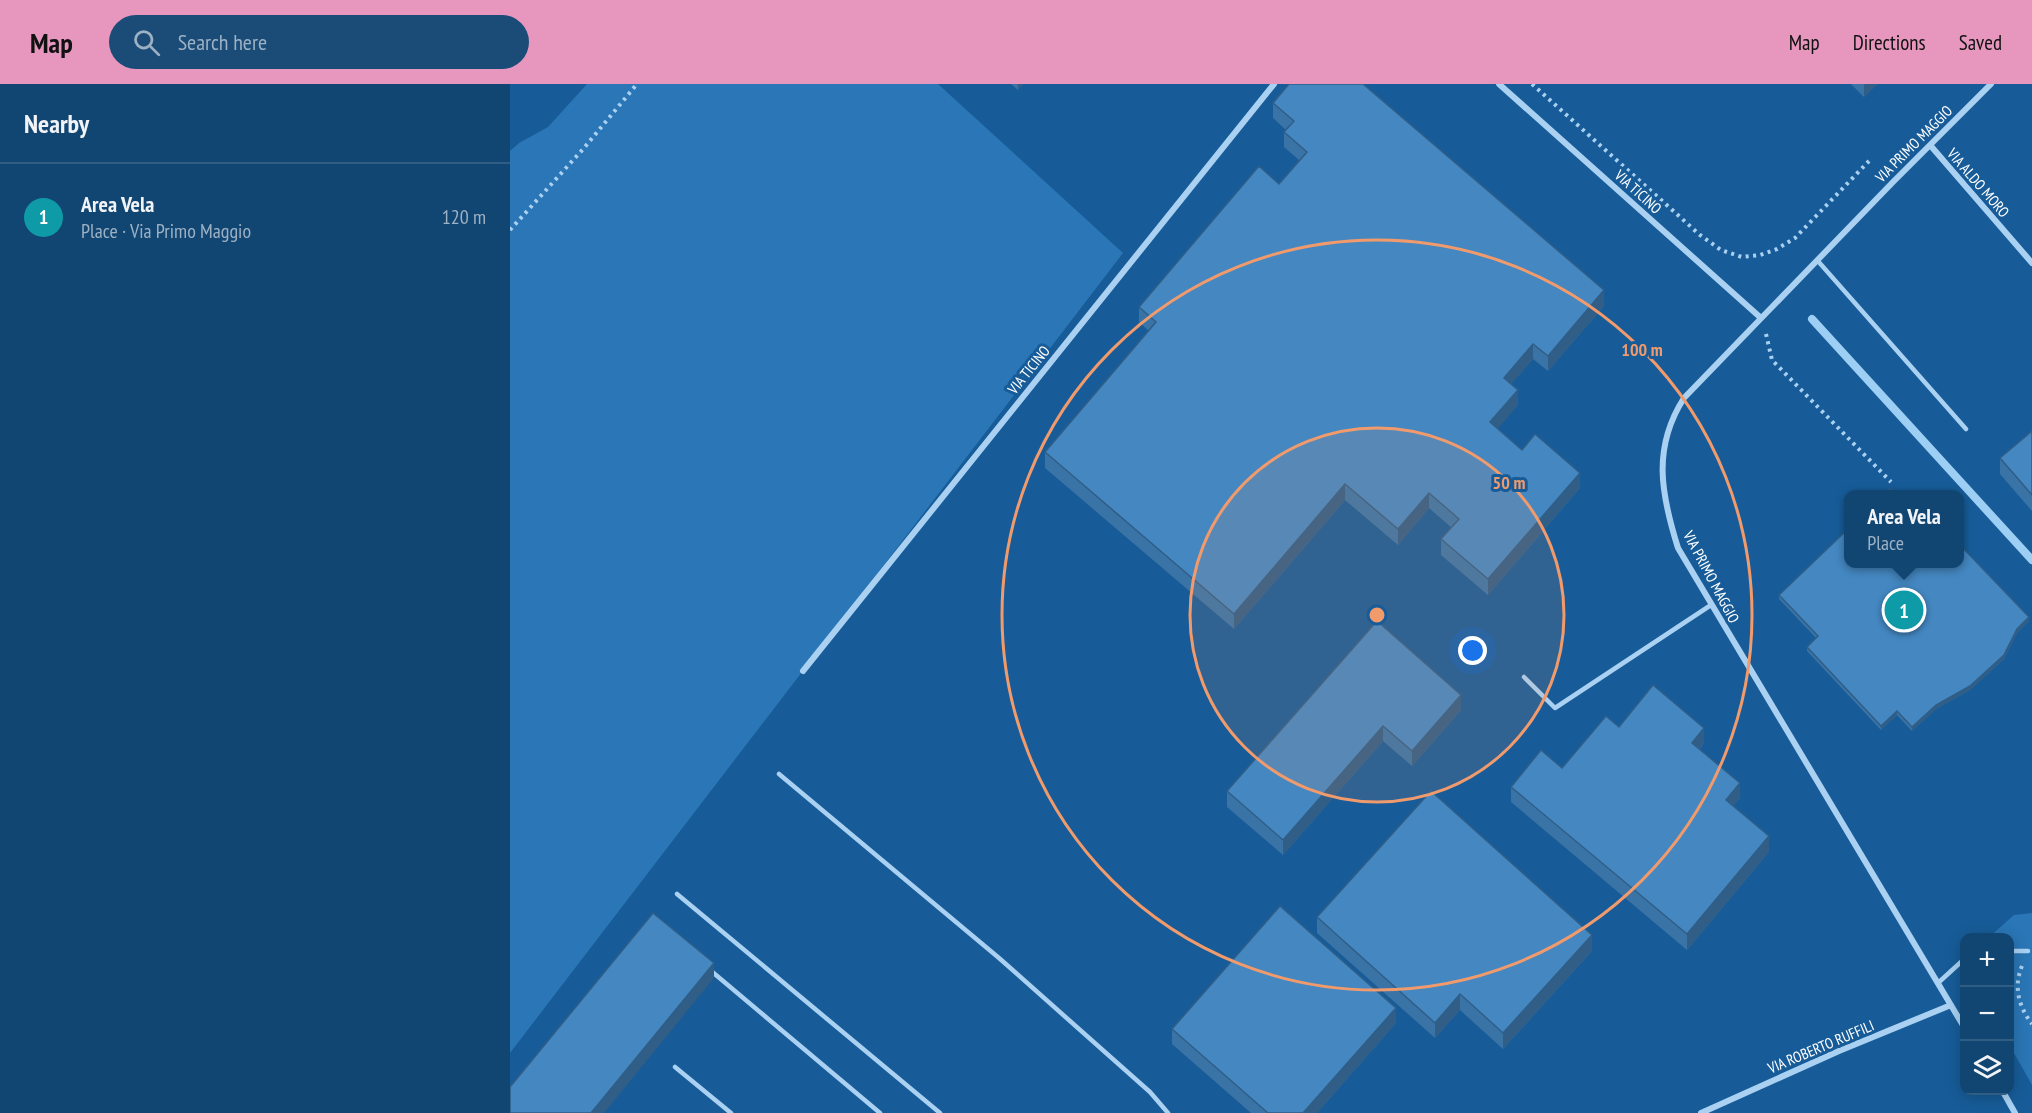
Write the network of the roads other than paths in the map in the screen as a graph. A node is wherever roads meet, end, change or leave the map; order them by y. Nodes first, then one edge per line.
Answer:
1 (1274, 84) edge
2 (1499, 84) edge
3 (1991, 84) edge
4 (1930, 145) junction
5 (1817, 260) junction
6 (2032, 263) edge
7 (1761, 318) junction
8 (1966, 429) dead end
9 (1711, 605) junction
10 (803, 671) dead end
11 (1524, 677) dead end
12 (779, 774) dead end
13 (677, 894) dead end
14 (2014, 951) edge
15 (2028, 951) road end
16 (1960, 963) edge
17 (707, 967) edge
18 (1938, 983) junction
19 (1951, 1005) junction
20 (1960, 1019) edge
21 (675, 1067) dead end
22 (2005, 1095) edge
23 (731, 1113) edge
24 (880, 1113) edge
25 (940, 1113) edge
26 (1168, 1113) edge
27 (1701, 1113) edge
28 (2015, 1113) edge

1 - 10 street, VIA TICINO
2 - 7 street, VIA TICINO
3 - 4 street, VIA PRIMO MAGGIO
4 - 5 street, VIA PRIMO MAGGIO
4 - 6 street, VIA ALDO MORO
5 - 7 street, VIA PRIMO MAGGIO
5 - 8 lane
7 - 9 street, VIA PRIMO MAGGIO
9 - 11 lane
9 - 18 street, VIA PRIMO MAGGIO
12 - 26 lane
13 - 25 lane
14 - 15 lane
16 - 18 lane
17 - 24 lane
18 - 19 street, VIA PRIMO MAGGIO
19 - 20 street, VIA PRIMO MAGGIO
19 - 27 street, VIA ROBERTO RUFFILI
21 - 23 lane
22 - 28 street

